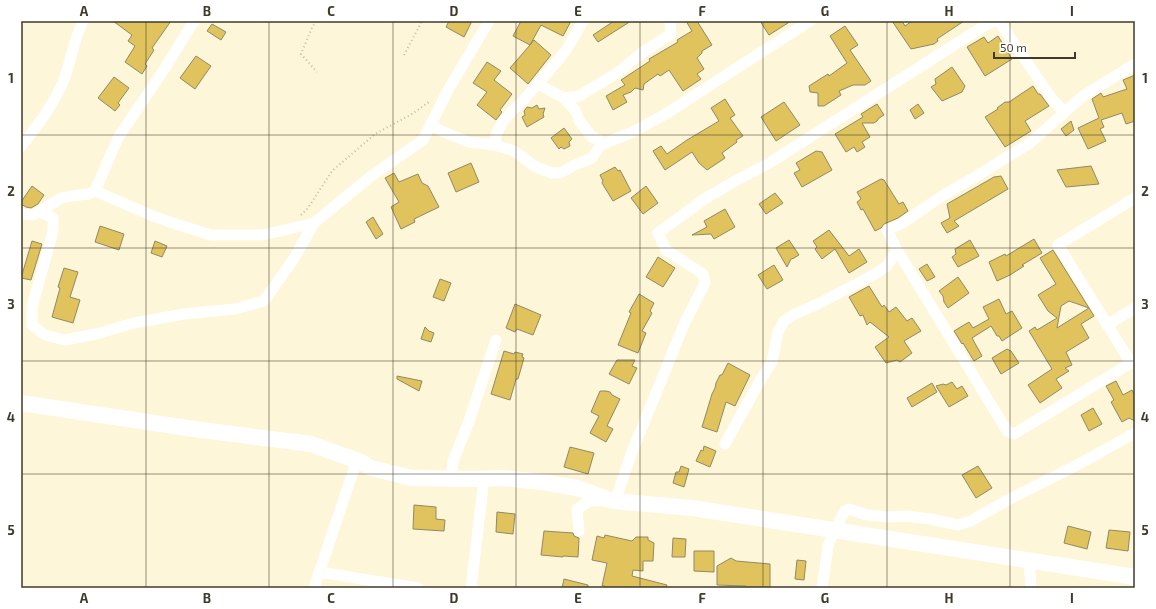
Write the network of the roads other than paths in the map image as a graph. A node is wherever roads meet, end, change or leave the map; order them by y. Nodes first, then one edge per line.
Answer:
1 (83, 21) edge
2 (195, 21) edge
3 (489, 21) edge
4 (583, 21) edge
5 (670, 21) edge
6 (810, 21) edge
7 (995, 21) edge
8 (999, 21) edge
9 (1135, 64) edge
10 (538, 84) junction
11 (564, 98) junction
12 (1064, 112) junction
13 (431, 124) junction
14 (605, 143) junction
15 (495, 144) junction
16 (21, 147) edge
17 (95, 191) junction
18 (1135, 198) edge
19 (40, 212) junction
20 (21, 214) edge
21 (314, 223) junction
22 (897, 250) junction
23 (1135, 308) edge
24 (1107, 325) junction
25 (496, 340) dead end
26 (21, 403) edge
27 (1135, 433) edge
28 (725, 444) dead end
29 (356, 460) junction
30 (451, 479) junction
31 (484, 479) junction
32 (615, 501) junction
33 (579, 530) dead end
34 (836, 530) junction
35 (1029, 560) junction
36 (319, 572) junction
37 (1130, 580) edge
38 (314, 588) edge
39 (418, 588) edge
40 (471, 588) edge
41 (822, 588) edge
42 (1031, 588) edge

1 - 16 street
2 - 17 street
3 - 13 street
4 - 10 street
5 - 11 street
6 - 14 street
7 - 32 street
8 - 12 street
9 - 12 street
10 - 11 street
10 - 15 street
11 - 14 street
12 - 22 street
13 - 15 street
13 - 21 street
14 - 15 street
17 - 19 street
17 - 21 street
18 - 24 street
19 - 20 street
19 - 21 street
22 - 24 street
22 - 28 street
23 - 24 street
25 - 30 street
26 - 29 main road
27 - 34 street
29 - 30 main road
29 - 36 street
30 - 31 main road
31 - 32 main road
31 - 40 street
32 - 33 street
32 - 34 main road
34 - 35 main road
34 - 41 street
35 - 37 main road
35 - 42 street
36 - 38 street
36 - 39 street

